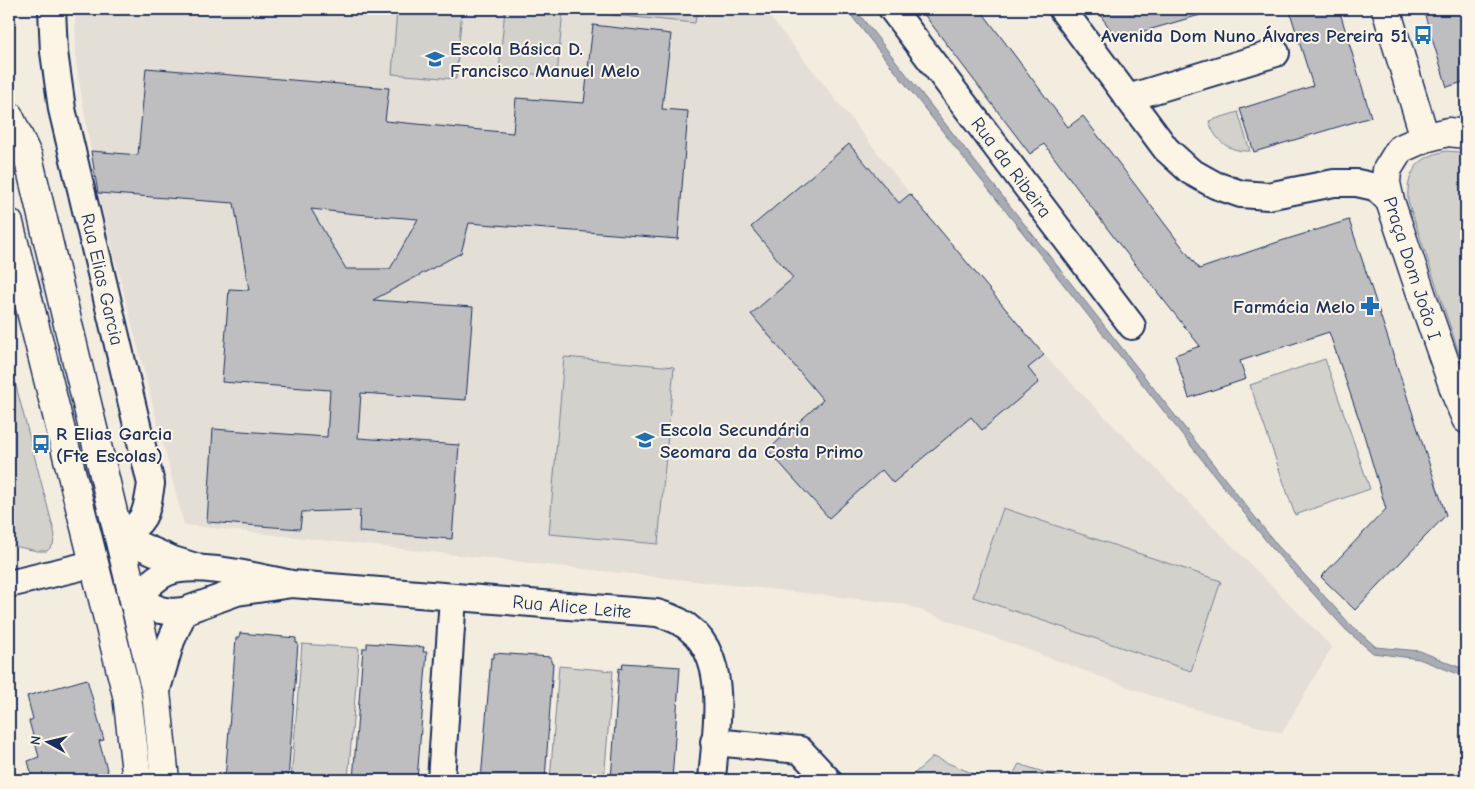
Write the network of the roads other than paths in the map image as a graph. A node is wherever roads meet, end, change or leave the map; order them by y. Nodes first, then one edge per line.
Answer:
1 (52, 9) edge
2 (892, 9) edge
3 (1062, 9) edge
4 (1386, 9) edge
5 (1276, 53) dead end
6 (1128, 98) junction
7 (9, 116) edge
8 (1466, 134) edge
9 (1425, 138) junction
10 (1390, 201) junction
11 (9, 223) edge
12 (1132, 326) dead end
13 (1463, 406) edge
14 (120, 537) junction
15 (9, 564) edge
16 (93, 564) junction
17 (197, 568) junction
18 (48, 575) junction
19 (9, 584) edge
20 (292, 584) junction
21 (454, 597) junction
22 (135, 599) junction
23 (184, 611) junction
24 (156, 692) junction
25 (714, 742) junction
26 (137, 780) edge
27 (165, 780) edge
28 (441, 780) edge
29 (712, 780) edge
30 (828, 780) edge

1 - 14 street, Rua Elias Garcia
2 - 12 street, Rua da Ribeira
3 - 6 street
4 - 9 street
5 - 6 street
6 - 10 street
7 - 14 street
8 - 9 street, Praça Dom João I
9 - 10 street, Praça Dom João I
10 - 13 street, Praça Dom João I
11 - 16 street
14 - 17 street, Rua Alice Leite
14 - 22 street
15 - 18 street
16 - 18 street
16 - 22 street
16 - 26 street
17 - 20 street, Rua Alice Leite
17 - 22 street, Rua Alice Leite
18 - 19 street
20 - 21 street, Rua Alice Leite
20 - 23 street, Rua Alice Leite
21 - 25 street, Rua Alice Leite
21 - 28 street
22 - 23 street, Rua Alice Leite
22 - 24 street
23 - 24 street
24 - 27 street
25 - 29 street, Rua Alice Leite
25 - 30 street

